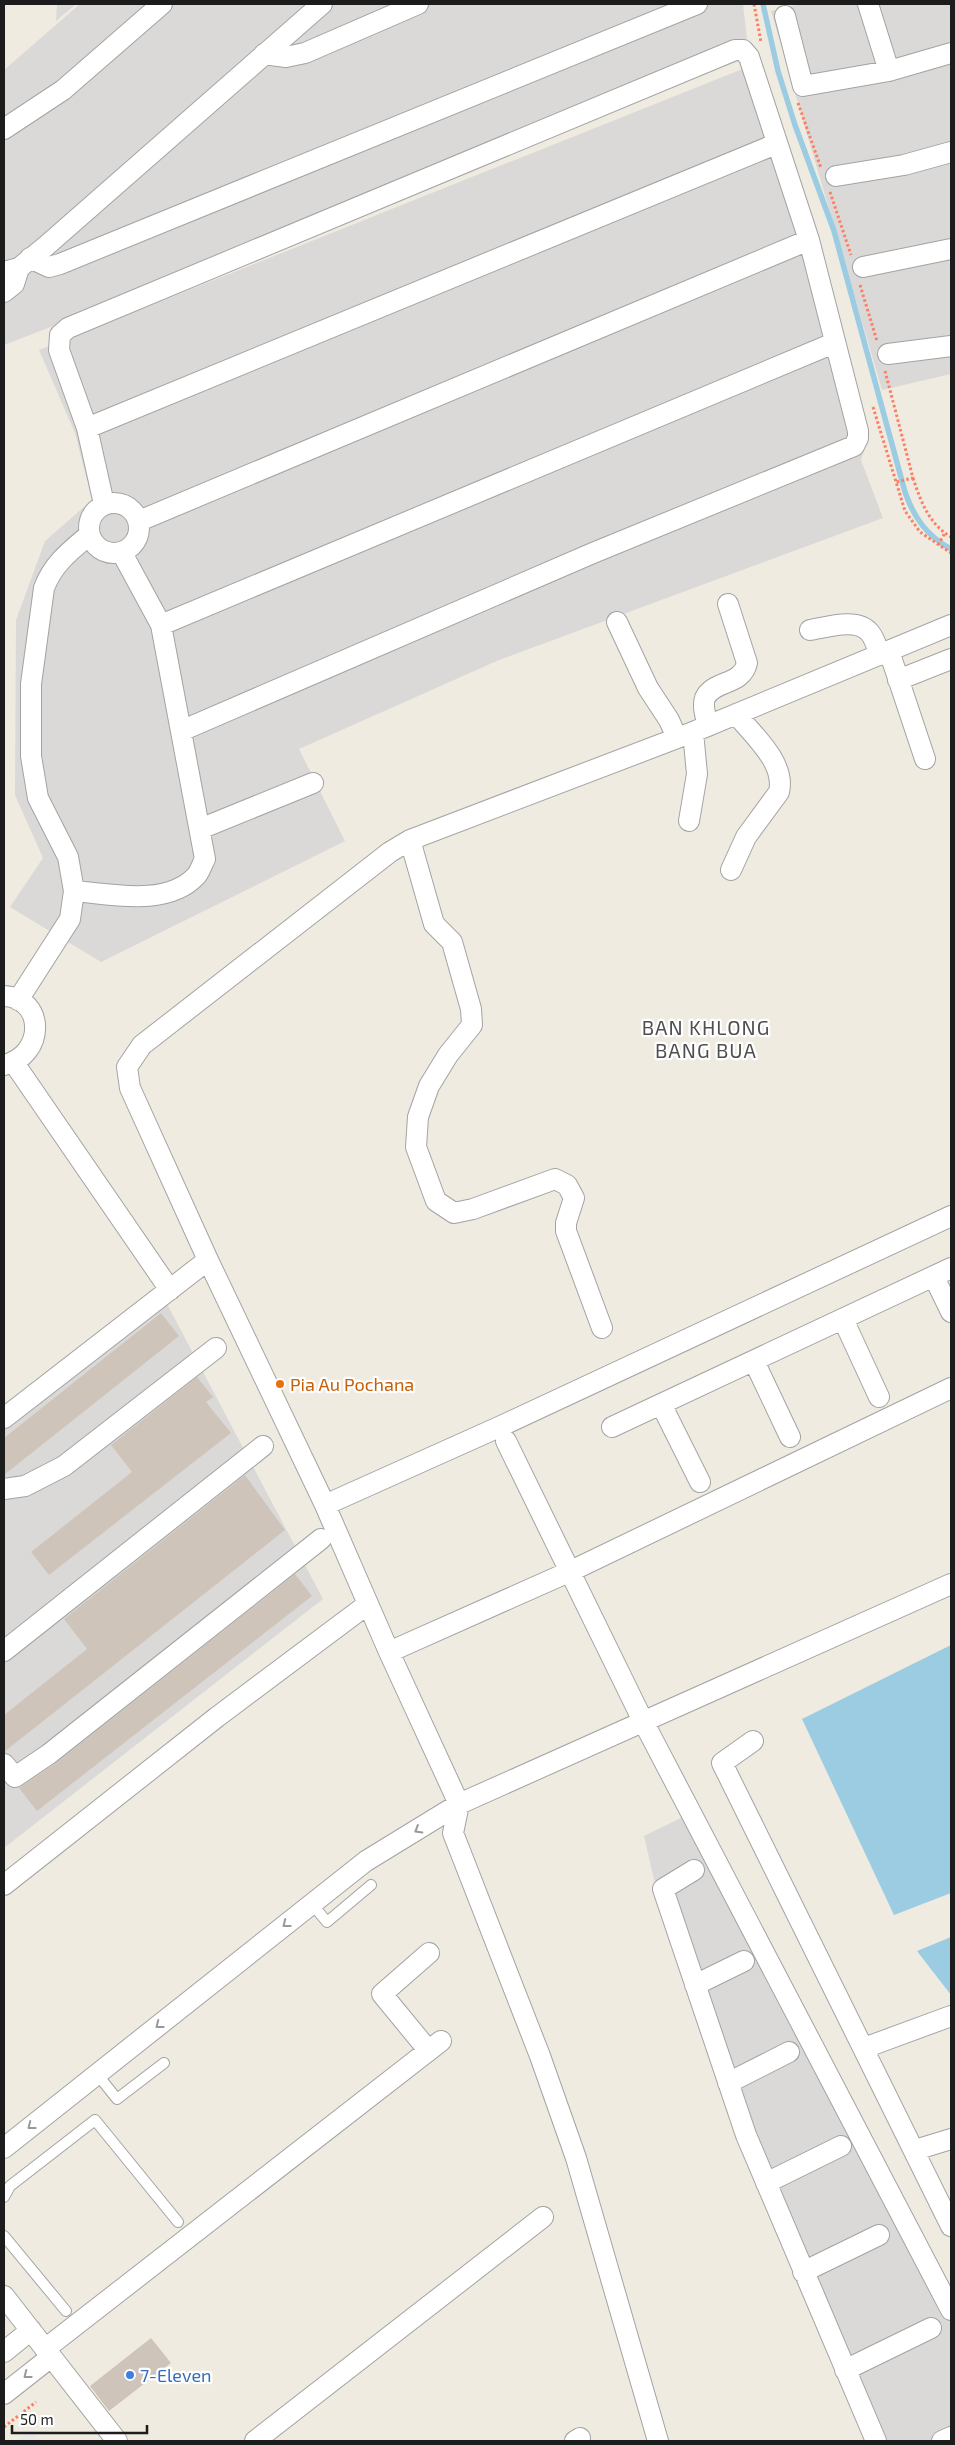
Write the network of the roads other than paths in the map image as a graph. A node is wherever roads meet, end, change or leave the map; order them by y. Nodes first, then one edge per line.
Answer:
1 (162, 4) edge
2 (322, 4) edge
3 (418, 4) edge
4 (697, 4) edge
5 (868, 4) edge
6 (785, 16) dead end
7 (951, 53) edge
8 (264, 54) junction
9 (889, 71) junction
10 (4, 128) edge
11 (776, 144) junction
12 (951, 152) edge
13 (836, 176) dead end
14 (808, 240) junction
15 (951, 249) edge
16 (17, 266) edge
17 (863, 267) dead end
18 (4, 292) edge
19 (834, 343) junction
20 (951, 346) edge
21 (888, 354) dead end
22 (87, 428) junction
23 (104, 504) junction
24 (139, 521) junction
25 (89, 535) junction
26 (122, 553) junction
27 (728, 604) dead end
28 (617, 622) dead end
29 (160, 625) junction
30 (951, 625) edge
31 (810, 630) dead end
32 (885, 653) junction
33 (951, 659) edge
34 (898, 680) junction
35 (736, 714) junction
36 (181, 730) junction
37 (693, 732) junction
38 (925, 759) dead end
39 (313, 783) dead end
40 (688, 821) dead end
41 (200, 830) junction
42 (410, 840) junction
43 (731, 870) dead end
44 (74, 891) junction
45 (11, 998) edge
46 (9, 1064) edge
47 (951, 1216) edge
48 (208, 1260) junction
49 (943, 1272) edge
50 (170, 1290) junction
51 (951, 1312) edge
52 (843, 1319) junction
53 (602, 1328) dead end
54 (216, 1348) dead end
55 (754, 1361) junction
56 (951, 1388) edge
57 (879, 1397) dead end
58 (661, 1404) junction
59 (4, 1418) edge
60 (612, 1427) dead end
61 (790, 1437) dead end
62 (506, 1442) dead end
63 (263, 1446) dead end
64 (700, 1482) dead end
65 (4, 1489) edge
66 (325, 1505) junction
67 (321, 1539) dead end
68 (570, 1571) junction
69 (951, 1584) edge
70 (368, 1604) junction
71 (4, 1651) edge
72 (389, 1652) junction
73 (643, 1721) junction
74 (753, 1741) dead end
75 (7, 1776) edge
76 (459, 1804) junction
77 (694, 1870) dead end
78 (4, 1885) edge
79 (371, 1885) dead end
80 (312, 1904) junction
81 (429, 1953) dead end
82 (744, 1961) dead end
83 (695, 1984) junction
84 (951, 2016) edge
85 (864, 2048) junction
86 (789, 2052) dead end
87 (164, 2063) dead end
88 (97, 2074) junction
89 (728, 2083) junction
90 (951, 2139) edge
91 (841, 2146) dead end
92 (4, 2148) edge
93 (916, 2150) junction
94 (766, 2182) junction
95 (4, 2197) edge
96 (543, 2217) dead end
97 (178, 2222) dead end
98 (951, 2226) edge
99 (879, 2235) dead end
100 (4, 2236) edge
101 (803, 2272) junction
102 (4, 2296) edge
103 (951, 2310) edge
104 (66, 2311) dead end
105 (931, 2328) dead end
106 (30, 2330) junction
107 (4, 2352) edge
108 (48, 2353) junction
109 (845, 2370) junction
110 (4, 2394) edge
111 (951, 2437) edge
112 (117, 2441) edge
113 (256, 2441) edge
114 (658, 2441) edge
115 (876, 2441) edge
116 (942, 2441) edge

1 - 10 street
2 - 8 street
3 - 8 street
4 - 16 street
5 - 9 street
6 - 9 street
7 - 9 street
8 - 16 street
11 - 14 street
11 - 22 street
11 - 22 street
12 - 13 street
14 - 19 street
14 - 24 street
15 - 17 street
16 - 18 street
19 - 29 street
19 - 36 street
20 - 21 street
22 - 23 street
23 - 24 street
23 - 25 street
24 - 26 street
25 - 26 street
25 - 44 street
26 - 29 street
27 - 37 street
28 - 37 street
29 - 36 street
30 - 32 street
31 - 32 street
32 - 34 street
32 - 35 street
33 - 34 street
34 - 38 street
35 - 37 street
35 - 43 street
36 - 41 street
37 - 40 street
37 - 42 street
39 - 41 street
41 - 44 street
42 - 48 street
42 - 53 street
44 - 45 street
45 - 46 street
46 - 50 street
47 - 66 street
48 - 50 street
48 - 66 street
49 - 51 street
49 - 52 street
50 - 59 street
52 - 55 street
52 - 57 street
54 - 65 street
55 - 58 street
55 - 61 street
56 - 68 street
58 - 60 street
58 - 64 street
62 - 68 street
63 - 71 street
66 - 70 street
67 - 75 street
68 - 72 street
68 - 73 street
69 - 73 street
70 - 72 street
70 - 78 street
72 - 76 street
73 - 76 street
73 - 103 street
74 - 85 street
76 -> 80 street
76 - 114 street
77 - 83 street
79 - 80 lane
80 -> 88 street
81 - 108 street
82 - 83 street
83 - 89 street
84 - 85 street
85 - 93 street
86 - 89 street
87 - 88 lane
88 -> 92 street
89 - 94 street
90 - 93 street
91 - 94 street
93 - 98 street
94 - 101 street
95 - 97 lane
96 - 113 street
99 - 101 street
100 - 104 lane
101 - 109 street
102 - 106 street
105 - 109 street
106 - 107 street
106 - 108 street
108 -> 110 street
108 - 112 street
109 - 115 street
111 - 116 street

